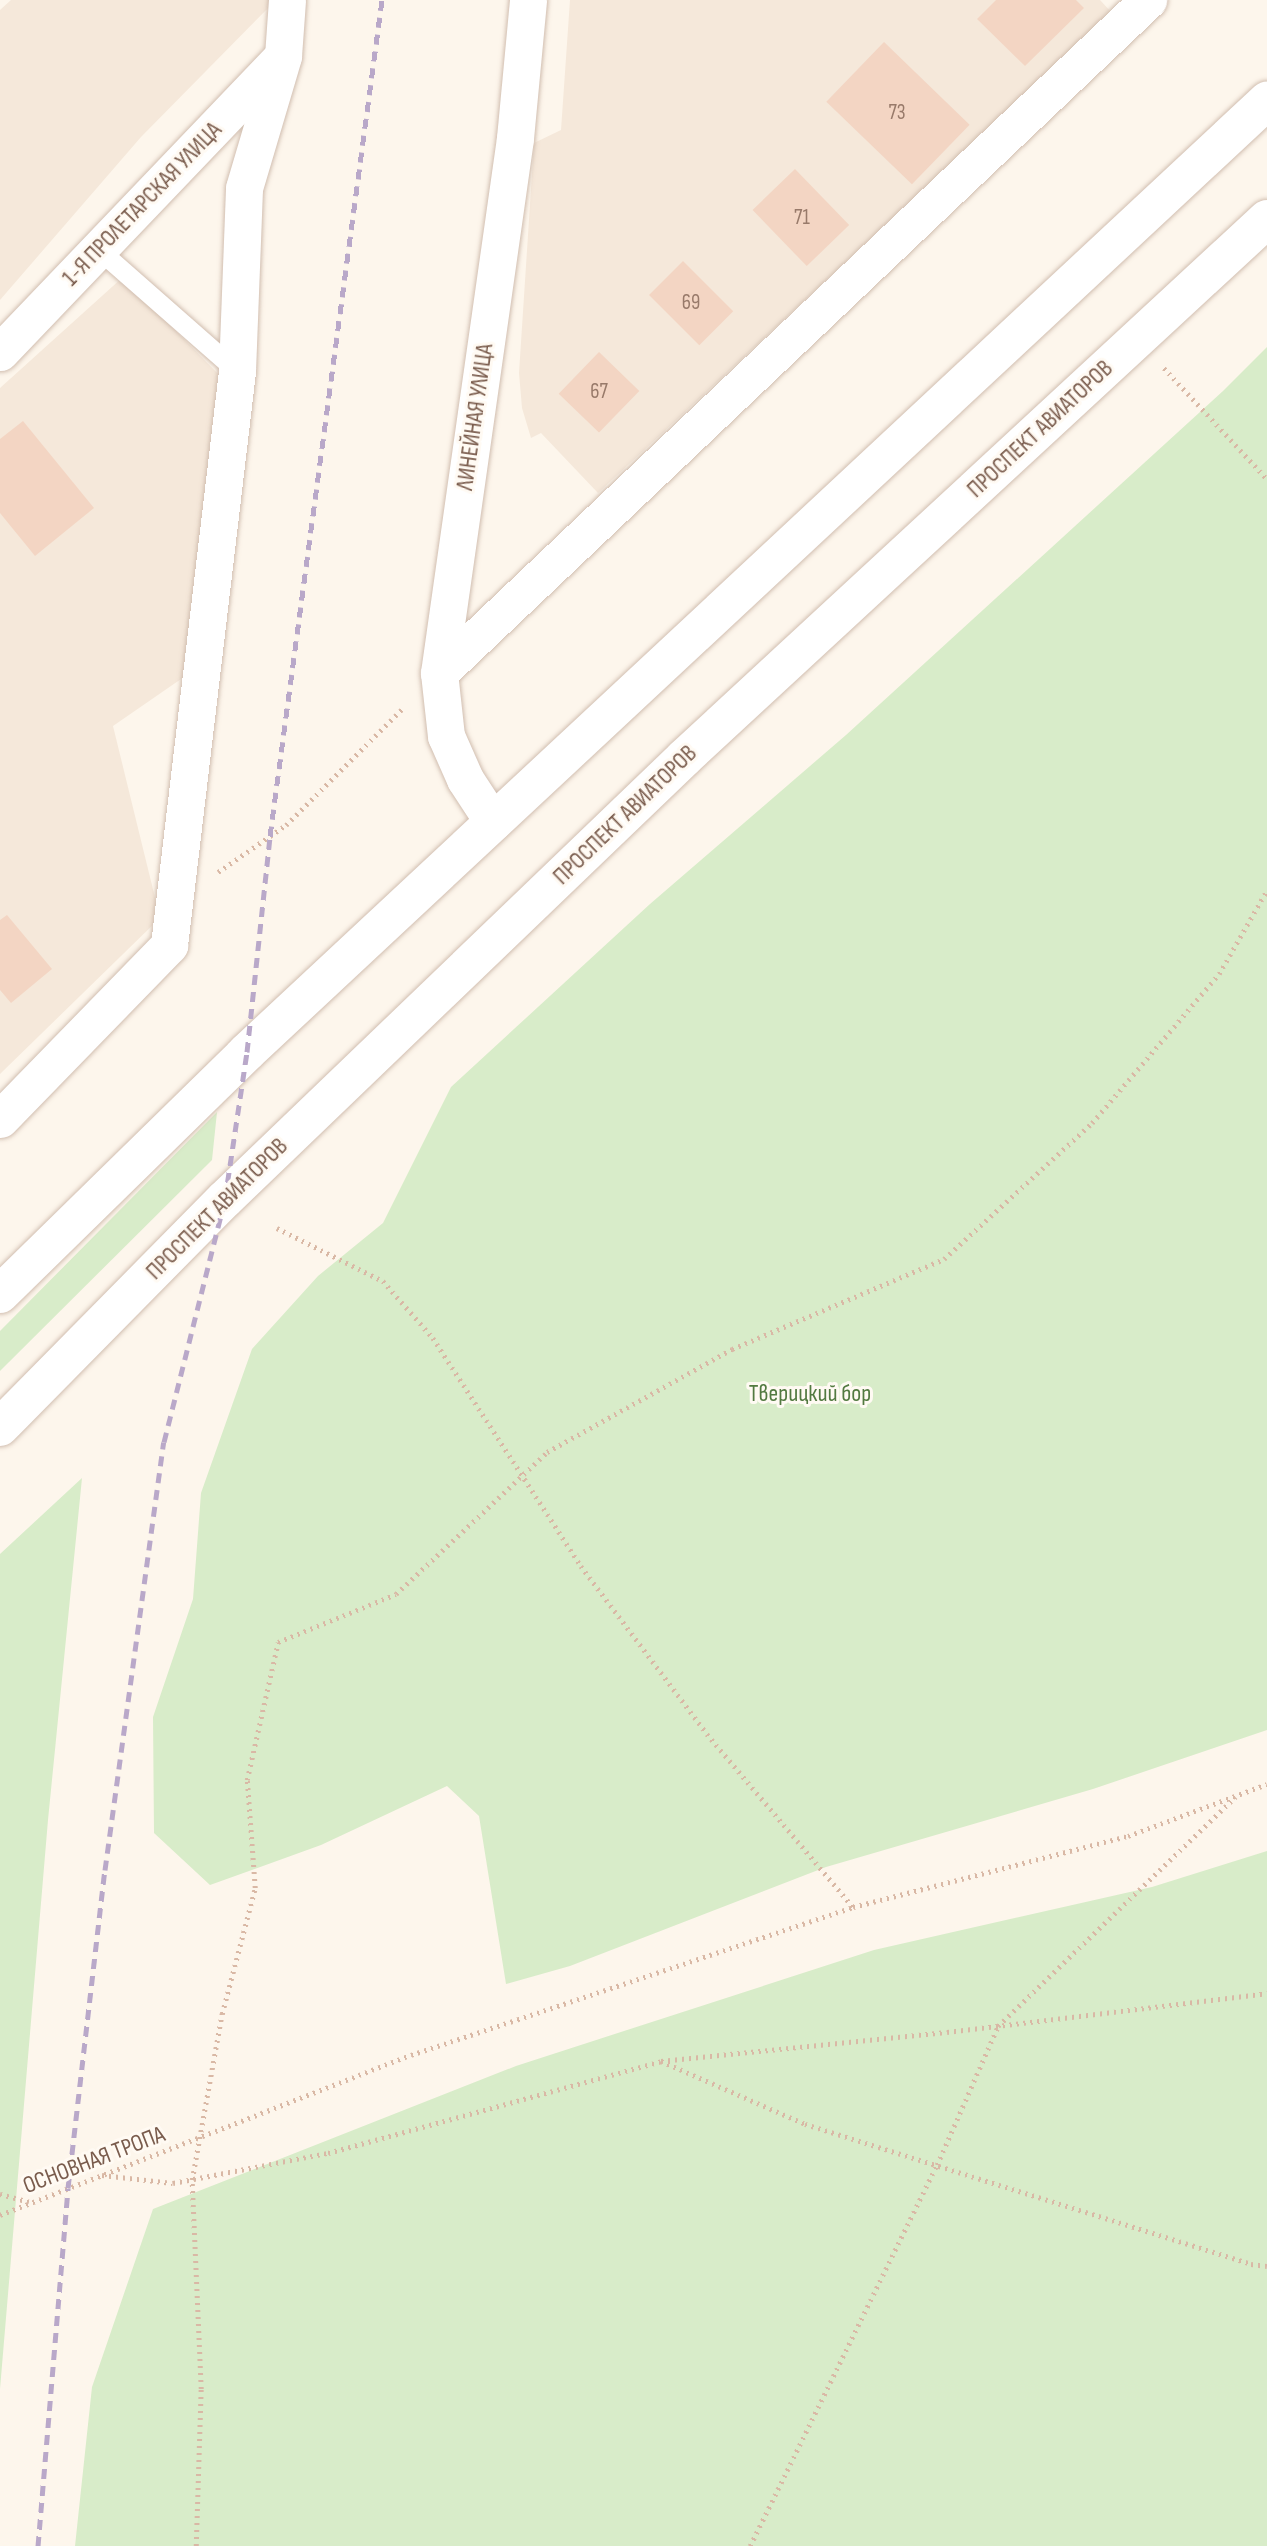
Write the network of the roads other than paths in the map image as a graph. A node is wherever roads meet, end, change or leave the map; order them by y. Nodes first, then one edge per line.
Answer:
1 (287, 0) edge
2 (528, 0) edge
3 (1148, 0) edge
4 (283, 56) junction
5 (1267, 101) edge
6 (1267, 219) edge
7 (98, 249) junction
8 (0, 352) edge
9 (237, 371) junction
10 (439, 673) junction
11 (493, 822) junction
12 (0, 1119) edge
13 (0, 1294) edge
14 (0, 1427) edge

1 - 4 street
2 - 10 street, ЛИНЕЙНАЯ УЛИЦА
3 - 10 street
4 - 7 street, 1-Я ПРОЛЕТАРСКАЯ УЛИЦА
4 - 9 street
5 - 11 main road
6 - 14 main road, ПРОСПЕКТ АВИАТОРОВ
7 - 8 street, 1-Я ПРОЛЕТАРСКАЯ УЛИЦА
7 - 9 lane
9 - 12 street
10 - 11 street, ЛИНЕЙНАЯ УЛИЦА
11 - 13 main road

